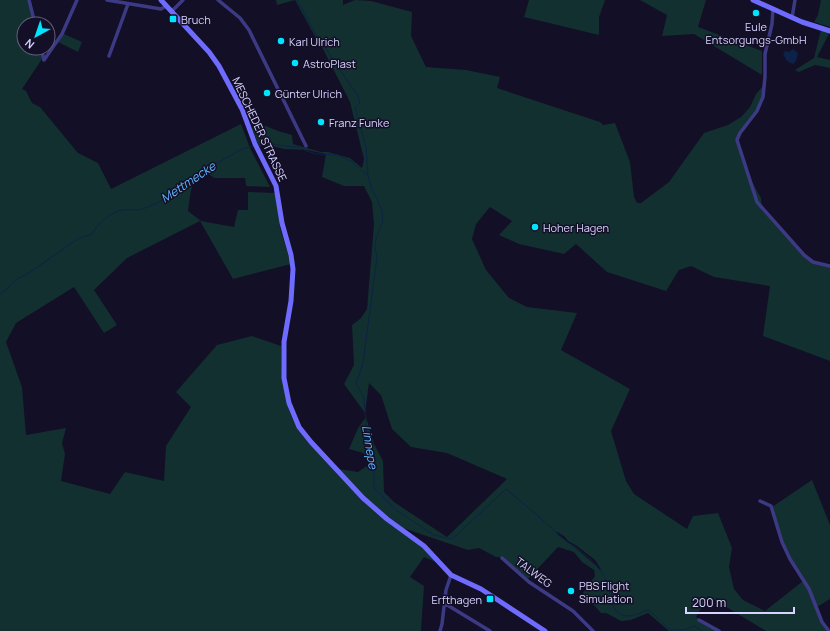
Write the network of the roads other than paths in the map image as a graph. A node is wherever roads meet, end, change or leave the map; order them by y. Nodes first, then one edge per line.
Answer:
1 (29, 0) edge
2 (77, 0) edge
3 (107, 0) edge
4 (160, 0) edge
5 (183, 0) edge
6 (218, 0) edge
7 (753, 0) edge
8 (795, 0) edge
9 (128, 4) junction
10 (166, 6) junction
11 (773, 9) junction
12 (171, 12) junction
13 (33, 16) edge
14 (792, 18) junction
15 (830, 31) edge
16 (56, 43) edge
17 (109, 56) dead end
18 (306, 146) dead end
19 (830, 266) edge
20 (760, 501) dead end
21 (502, 558) dead end
22 (451, 575) junction
23 (444, 603) junction
24 (699, 620) dead end
25 (440, 631) edge
26 (490, 631) edge
27 (545, 631) edge
28 (592, 631) edge
29 (719, 631) edge
30 (829, 631) edge

1 - 13 street
2 - 16 street
3 - 9 street
4 - 10 main road, MESCHEDER STRASSE
5 - 12 street
6 - 18 street
7 - 11 main road
8 - 14 street
9 - 10 street
9 - 17 street
10 - 12 main road, MESCHEDER STRASSE
11 - 14 main road
11 - 19 street
12 - 22 main road, MESCHEDER STRASSE
14 - 15 main road
20 - 30 street
21 - 28 street, TALWEG
22 - 23 street
22 - 27 main road, MESCHEDER STRASSE
23 - 25 street
23 - 26 street
24 - 29 street

